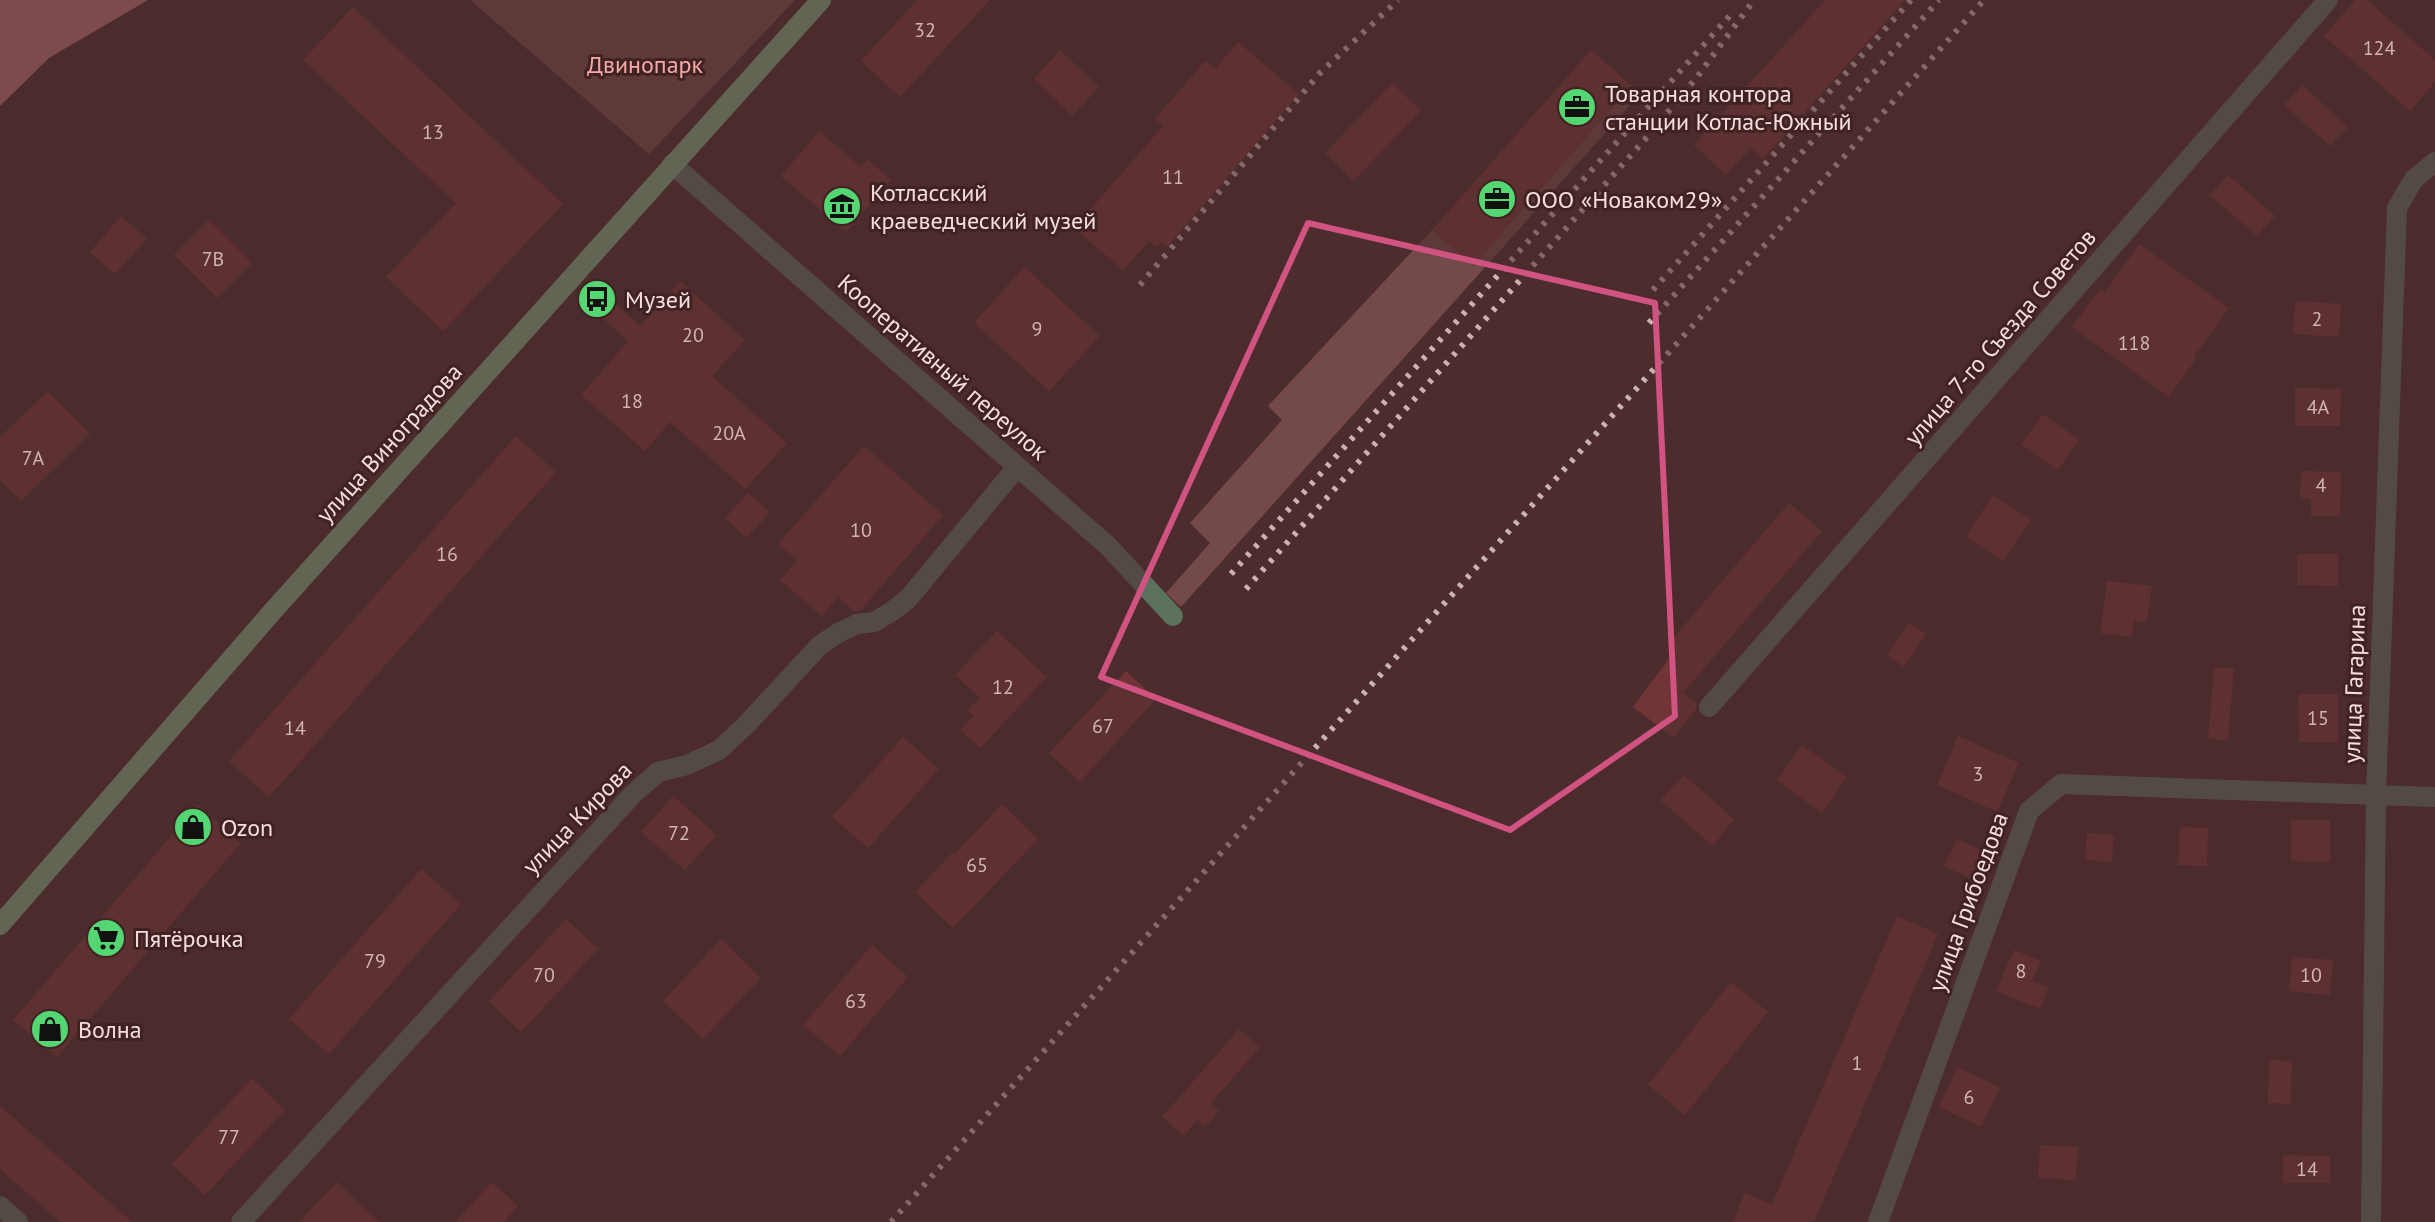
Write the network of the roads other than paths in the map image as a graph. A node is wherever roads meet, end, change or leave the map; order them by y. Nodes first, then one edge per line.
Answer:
1 (821, 0) edge
2 (2328, 0) edge
3 (2435, 162) edge
4 (672, 164) junction
5 (1017, 467) junction
6 (1173, 616) dead end
7 (1709, 707) dead end
8 (2376, 795) junction
9 (2435, 797) edge
10 (0, 925) edge
11 (0, 1206) edge
12 (18, 1222) edge
13 (241, 1222) edge
14 (1878, 1222) edge
15 (2371, 1222) edge

1 - 4 main road, улица Виноградова
2 - 7 street, улица 7-го Съезда Советов
3 - 8 street, улица Гагарина
4 - 5 street, Кооперативный переулок
4 - 10 main road, улица Виноградова
5 - 6 street, Кооперативный переулок
5 - 13 street, улица Кирова
8 - 9 street, улица Грибоедова
8 - 14 street, улица Грибоедова
8 - 15 street, улица Гагарина
11 - 12 street

